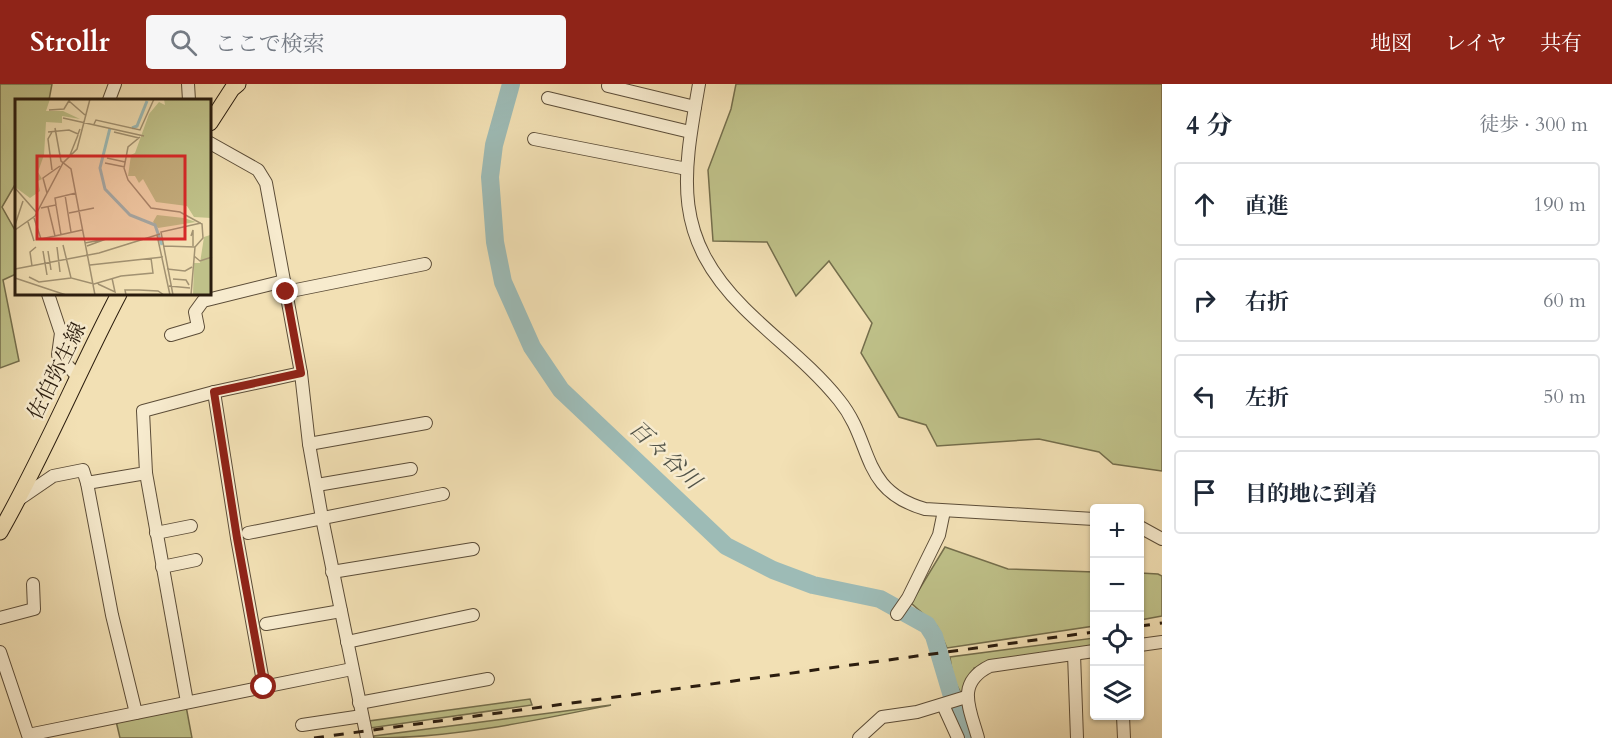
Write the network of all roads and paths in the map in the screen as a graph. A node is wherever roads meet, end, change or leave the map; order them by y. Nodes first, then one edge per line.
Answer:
1 (116, 84) edge
2 (188, 84) edge
3 (238, 84) edge
4 (699, 84) edge
5 (608, 86) dead end
6 (548, 98) dead end
7 (109, 99) edge
8 (189, 99) edge
9 (695, 107) junction
10 (212, 120) edge
11 (690, 132) junction
12 (534, 140) dead end
13 (212, 144) edge
14 (687, 169) junction
15 (425, 264) dead end
16 (285, 287) junction
17 (49, 296) edge
18 (118, 296) edge
19 (171, 335) dead end
20 (301, 373) junction
21 (77, 376) junction
22 (214, 392) junction
23 (426, 423) dead end
24 (309, 444) junction
25 (411, 469) dead end
26 (146, 473) junction
27 (87, 483) junction
28 (317, 484) junction
29 (442, 494) dead end
30 (18, 501) junction
31 (944, 511) junction
32 (322, 519) junction
33 (1090, 519) edge
34 (191, 526) dead end
35 (1144, 529) edge
36 (0, 532) edge
37 (156, 533) junction
38 (248, 533) dead end
39 (1162, 539) edge
40 (473, 549) dead end
41 (196, 560) dead end
42 (162, 567) junction
43 (332, 572) junction
44 (33, 584) dead end
45 (341, 611) junction
46 (897, 614) dead end
47 (473, 615) dead end
48 (0, 618) edge
49 (266, 624) dead end
50 (348, 642) junction
51 (1162, 642) edge
52 (1144, 644) edge
53 (0, 652) edge
54 (1090, 652) edge
55 (1074, 654) junction
56 (352, 669) junction
57 (488, 679) dead end
58 (264, 687) junction
59 (966, 697) junction
60 (187, 702) junction
61 (943, 705) junction
62 (360, 709) junction
63 (136, 713) junction
64 (1123, 720) edge
65 (302, 725) dead end
66 (367, 738) edge
67 (859, 738) edge
68 (958, 738) edge
69 (978, 738) edge
70 (1077, 738) edge
71 (1124, 738) edge

1 - 7 street
2 - 8 street
3 - 10 main road
4 - 9 street
5 - 9 street
6 - 11 street
9 - 11 street
11 - 14 street
12 - 14 street
13 - 16 street
14 - 31 street
15 - 16 street
16 - 19 street
16 - 20 street
17 - 21 street
18 - 21 main road, 佐伯弥生線
20 - 22 street
20 - 24 street
21 - 30 main road, 佐伯弥生線
22 - 26 street
22 - 58 street
23 - 24 street
24 - 28 street
25 - 28 street
26 - 27 street
26 - 37 street
27 - 30 street
27 - 63 street
28 - 32 street
29 - 32 street
30 - 36 main road, 佐伯弥生線
31 - 33 street
31 - 46 street
32 - 38 street
32 - 43 street
34 - 37 street
35 - 39 street
37 - 42 street
40 - 43 street
41 - 42 street
42 - 60 street
43 - 45 street
44 - 48 street
45 - 49 street
45 - 50 street
47 - 50 street
50 - 56 street
51 - 52 street
53 - 63 street
54 - 55 street
55 - 59 street
55 - 70 street
56 - 58 street
56 - 62 street
57 - 62 street
58 - 60 street
59 - 61 street
59 - 69 street
60 - 63 street
61 - 67 street
61 - 68 street
62 - 65 street
62 - 66 street
64 - 71 street

